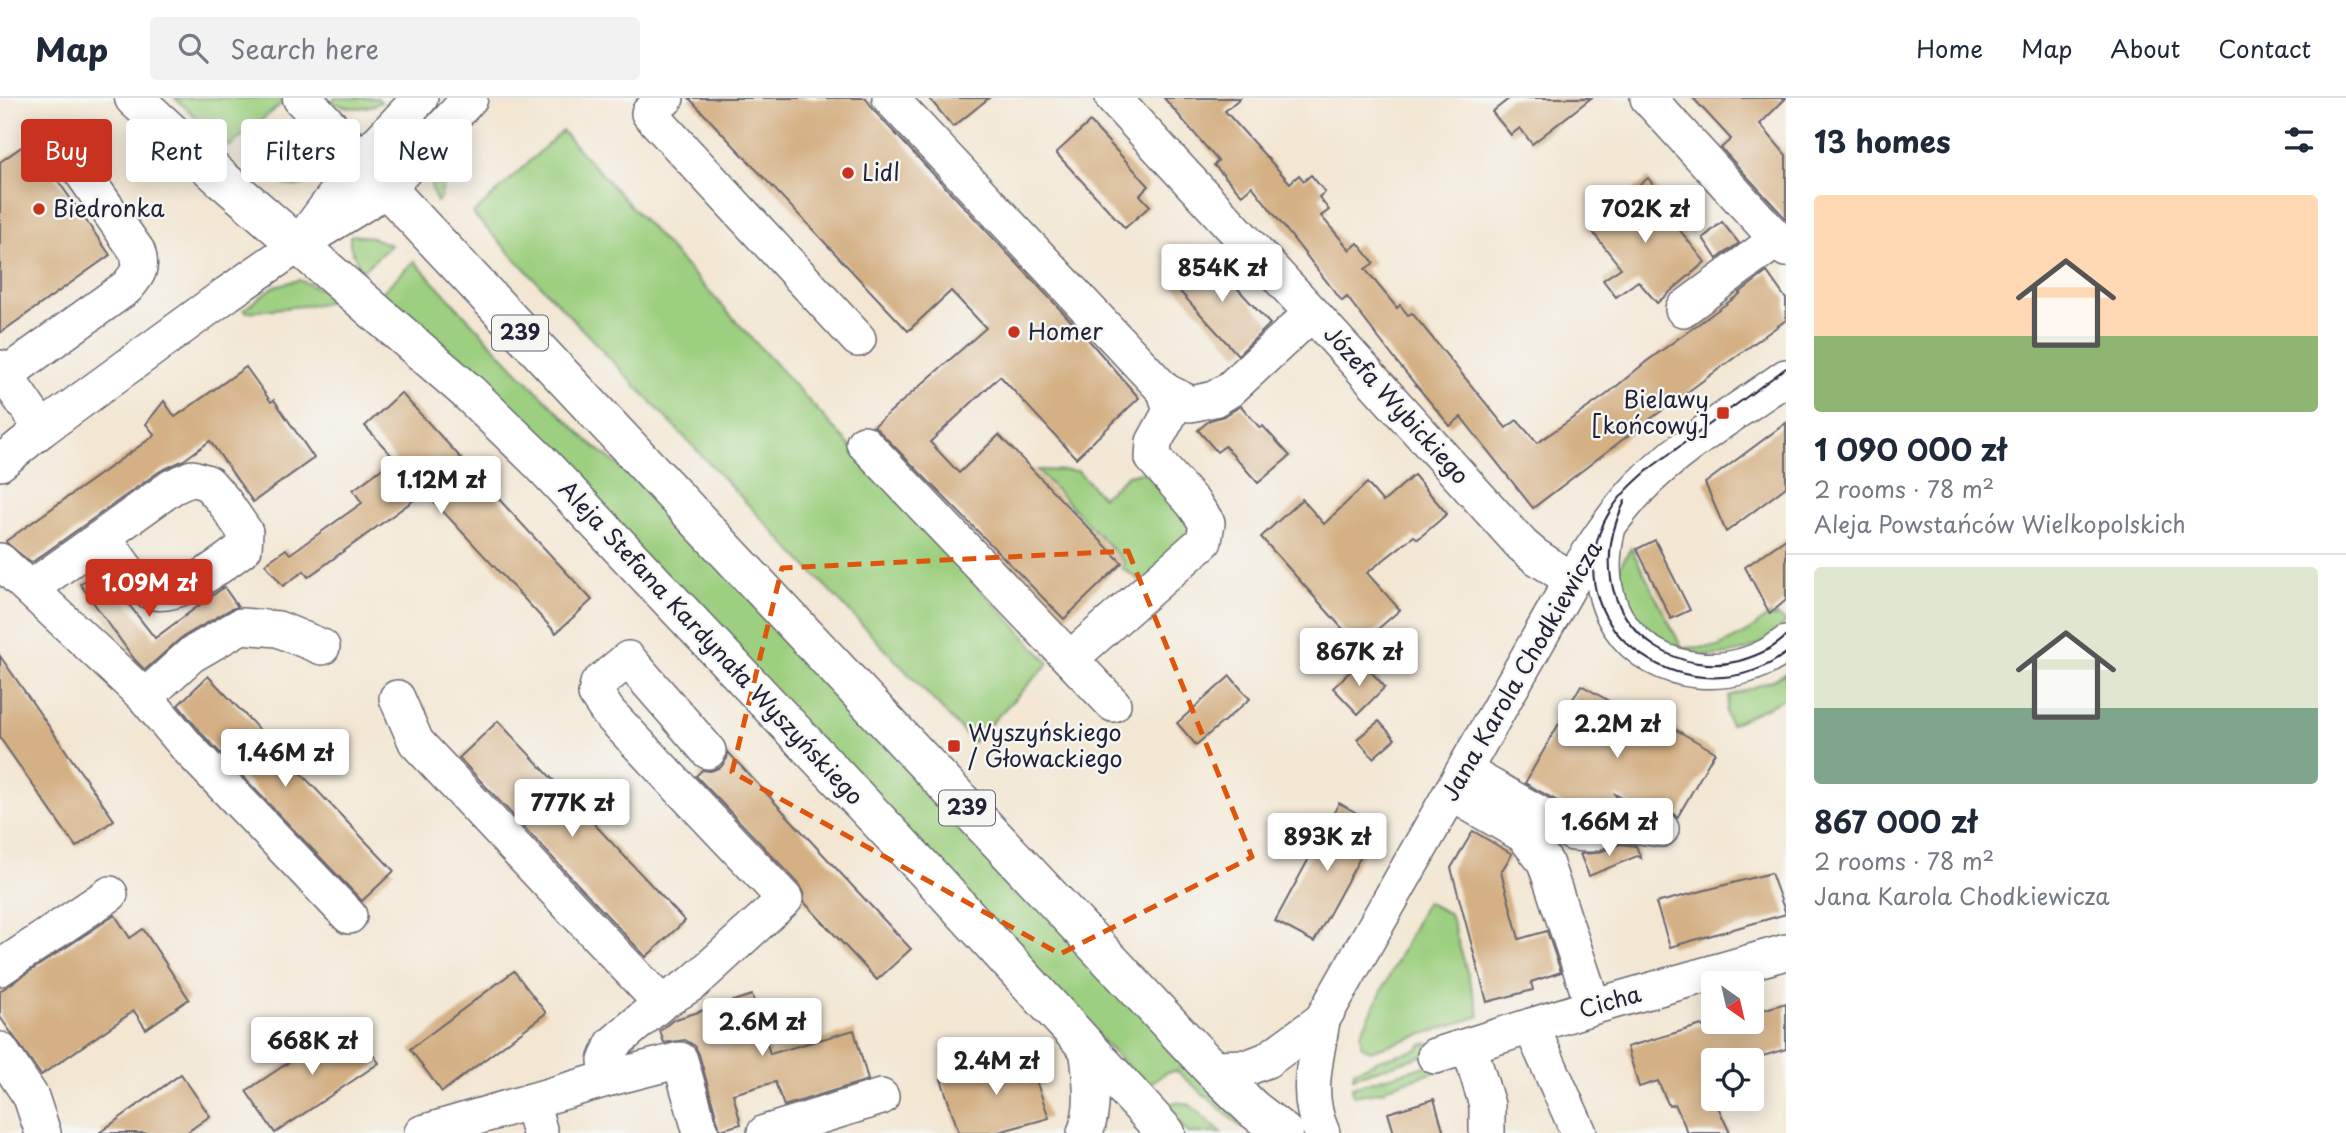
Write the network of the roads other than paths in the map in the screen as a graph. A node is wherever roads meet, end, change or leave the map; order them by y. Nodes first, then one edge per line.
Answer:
1 (134, 98) edge
2 (302, 98) edge
3 (420, 98) edge
4 (470, 98) edge
5 (890, 98) edge
6 (1113, 98) edge
7 (1648, 98) edge
8 (650, 103) edge
9 (321, 119) edge
10 (360, 162) joint
11 (89, 182) edge
12 (345, 182) edge
13 (386, 190) junction
14 (299, 244) junction
15 (1782, 244) edge
16 (1683, 309) dead end
17 (1312, 313) junction
18 (858, 340) dead end
19 (2, 371) edge
20 (1786, 377) edge
21 (1165, 391) junction
22 (42, 429) junction
23 (864, 443) dead end
24 (0, 463) edge
25 (1608, 524) junction
26 (104, 538) dead end
27 (0, 561) edge
28 (1572, 580) junction
29 (31, 588) junction
30 (1786, 644) edge
31 (323, 647) dead end
32 (1072, 658) junction
33 (145, 697) junction
34 (397, 698) dead end
35 (1113, 704) dead end
36 (708, 751) dead end
37 (1457, 782) junction
38 (1661, 829) dead end
39 (110, 894) dead end
40 (349, 916) dead end
41 (1786, 952) edge
42 (0, 968) edge
43 (1588, 991) dead end
44 (662, 1003) junction
45 (1322, 1020) junction
46 (1531, 1026) junction
47 (1087, 1046) junction
48 (1469, 1046) junction
49 (0, 1050) edge
50 (1435, 1056) dead end
51 (1211, 1068) junction
52 (610, 1078) junction
53 (881, 1097) dead end
54 (536, 1117) edge
55 (43, 1133) edge
56 (422, 1133) edge
57 (701, 1133) edge
58 (765, 1133) edge
59 (1086, 1133) edge
60 (1166, 1133) edge
61 (1284, 1133) edge
62 (1322, 1133) edge
63 (1487, 1133) edge
64 (1579, 1133) edge

1 - 14 main road, Aleja Stefana Kardynała Wyszyńskiego
2 - 9 main road, 239
3 - 10 street
4 - 13 street
5 - 21 street
6 - 17 street, Józefa Wybickiego
7 - 15 street
8 - 18 street
10 - 13 main road, 239
11 - 19 street
12 - 14 street
13 - 14 street
13 - 51 main road, 239
14 - 22 street
14 - 47 main road, Aleja Stefana Kardynała Wyszyńskiego
15 - 16 street
17 - 21 street
17 - 28 street, Józefa Wybickiego
19 - 22 street
20 - 25 street, Jana Karola Chodkiewicza
21 - 32 street
22 - 24 street
23 - 32 street
25 - 28 street, Jana Karola Chodkiewicza
25 - 30 street
26 - 29 street
27 - 29 street
28 - 37 street, Jana Karola Chodkiewicza
29 - 33 street
31 - 33 street
32 - 35 street
33 - 40 street
34 - 44 street
36 - 44 street
37 - 38 street
37 - 43 street
37 - 45 street, Jana Karola Chodkiewicza
39 - 42 street
41 - 46 street, Cicha
44 - 52 street
45 - 51 street, Jana Karola Chodkiewicza
45 - 62 street, Jana Karola Chodkiewicza
46 - 48 street, Cicha
46 - 64 street
47 - 59 street
47 - 60 main road, Aleja Stefana Kardynała Wyszyńskiego
48 - 50 street, Cicha
48 - 63 street
49 - 55 street
51 - 61 main road, 239
52 - 54 street
52 - 57 street
53 - 58 street
54 - 56 street

